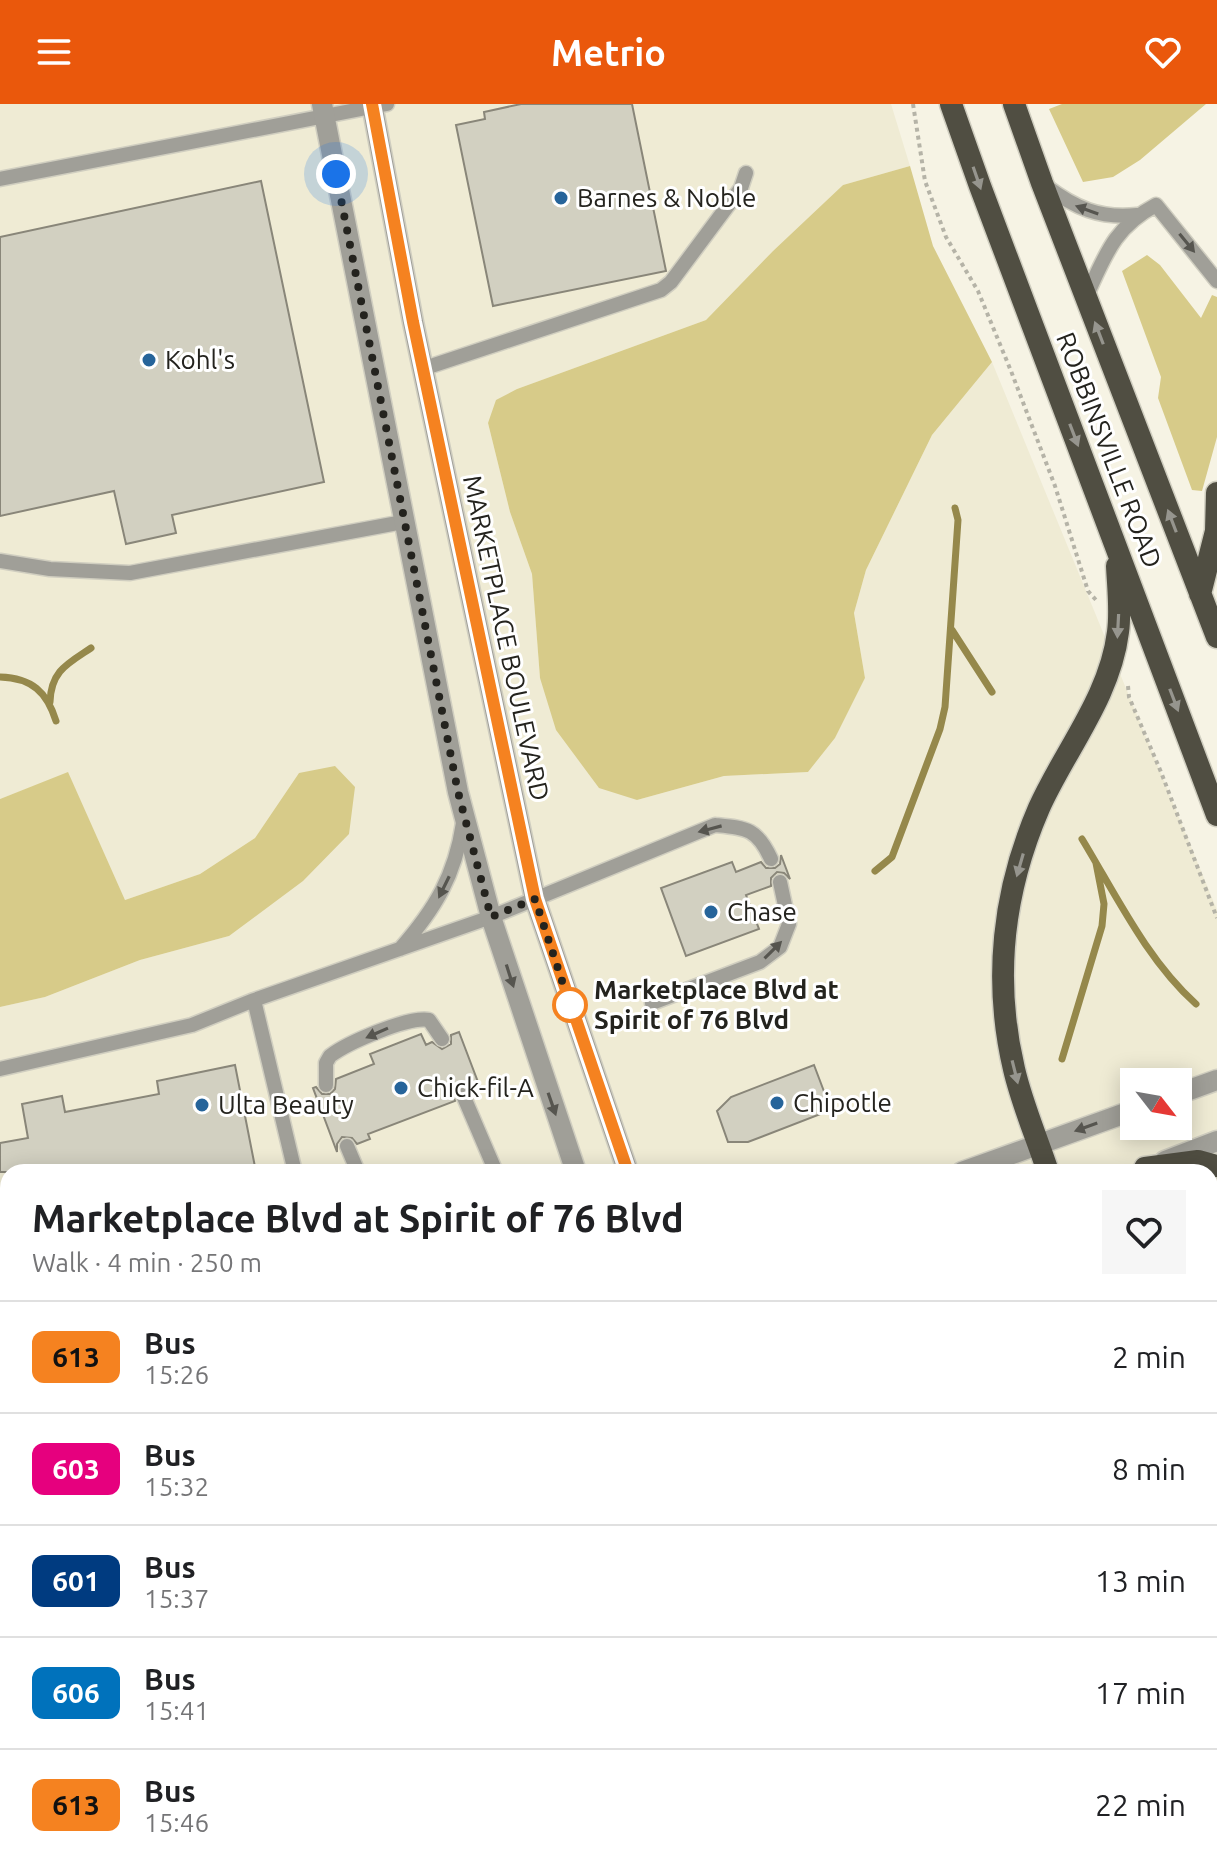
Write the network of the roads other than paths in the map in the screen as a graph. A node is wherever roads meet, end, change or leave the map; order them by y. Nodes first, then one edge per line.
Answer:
1 (951, 104) edge
2 (1014, 104) edge
3 (377, 105) edge
4 (324, 110) edge
5 (746, 173) dead end
6 (0, 179) edge
7 (1042, 183) junction
8 (1137, 215) junction
9 (1217, 281) edge
10 (1086, 297) junction
11 (422, 369) junction
12 (1217, 493) edge
13 (403, 522) junction
14 (1117, 549) junction
15 (0, 561) edge
16 (1200, 594) junction
17 (1217, 637) edge
18 (464, 813) junction
19 (1217, 815) edge
20 (771, 859) dead end
21 (780, 882) dead end
22 (535, 899) junction
23 (491, 917) junction
24 (400, 949) junction
25 (254, 1000) junction
26 (652, 1003) dead end
27 (442, 1039) dead end
28 (0, 1069) edge
29 (1217, 1080) edge
30 (326, 1085) dead end
31 (1192, 1089) edge
32 (463, 1095) dead end
33 (1120, 1115) edge
34 (1217, 1141) edge
35 (1039, 1144) junction
36 (347, 1146) dead end
37 (293, 1164) edge
38 (355, 1164) edge
39 (493, 1164) edge
40 (573, 1164) edge
41 (625, 1164) edge
42 (984, 1164) edge
43 (1045, 1164) edge
44 (1156, 1164) edge
45 (1179, 1164) edge
46 (1209, 1164) edge

1 -> 14 highway, ROBBINSVILLE ROAD
2 - 7 highway, ROBBINSVILLE ROAD
3 - 4 lane
3 - 11 street, MARKETPLACE BOULEVARD
4 - 6 lane
4 - 13 street
5 - 11 lane
8 -> 7 lane
7 - 10 highway, ROBBINSVILLE ROAD
8 -> 9 lane
8 - 10 lane
16 -> 10 highway, ROBBINSVILLE ROAD
11 - 22 street, MARKETPLACE BOULEVARD
12 - 16 highway
13 - 15 lane
13 - 18 street
14 -> 19 highway, ROBBINSVILLE ROAD
14 -> 35 highway
16 - 17 highway, ROBBINSVILLE ROAD
18 - 23 street
18 -> 24 lane
20 -> 22 lane
26 -> 21 lane
22 - 23 lane
22 - 41 street, MARKETPLACE BOULEVARD
23 - 24 lane
23 -> 40 street
24 - 25 lane
25 - 28 lane
25 - 37 lane
27 -> 30 lane
29 - 31 street
32 - 39 lane
33 -> 35 street
34 - 44 street
35 - 42 street
35 - 43 highway
36 - 38 lane
45 - 46 highway

